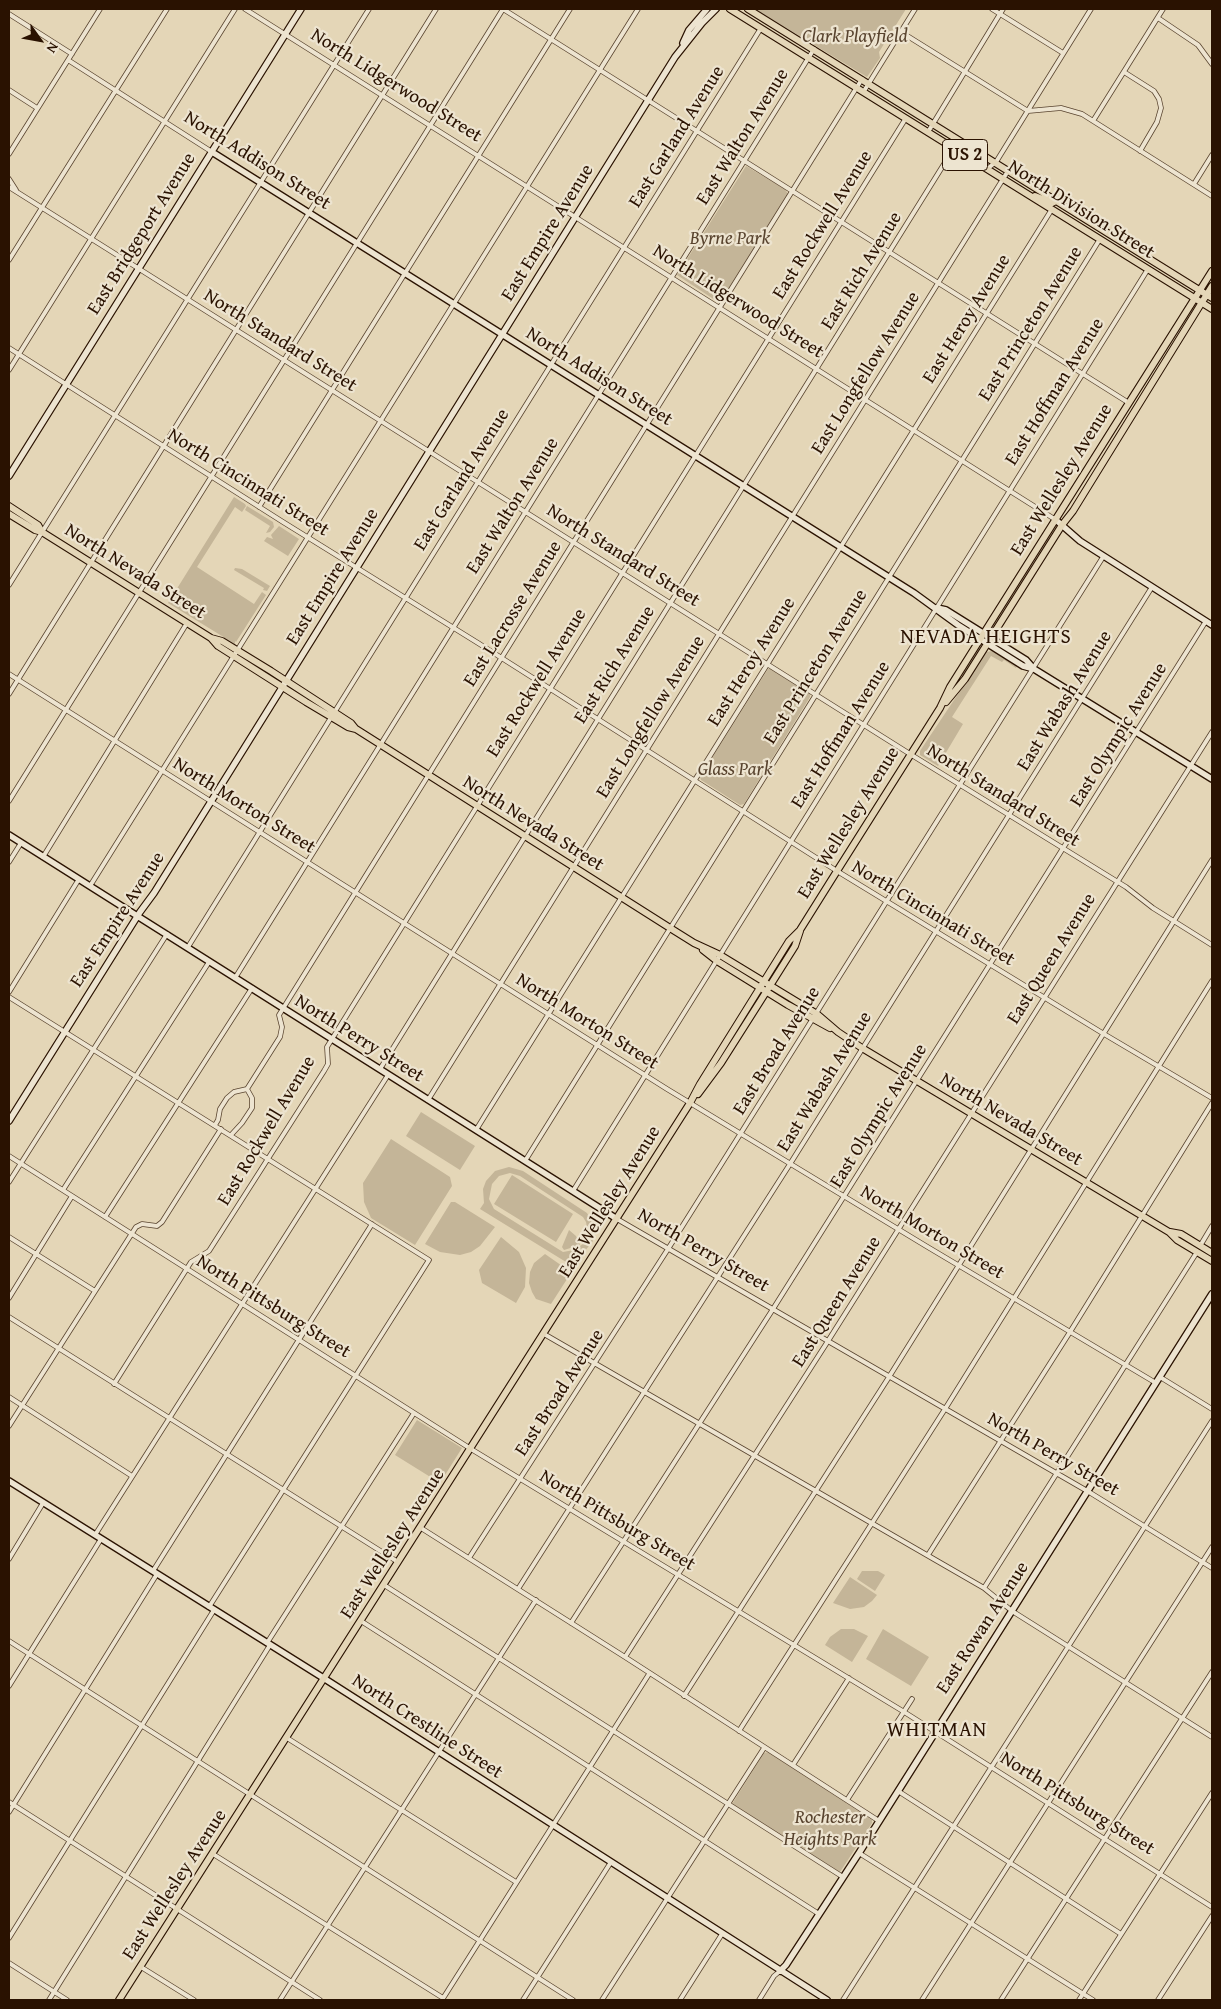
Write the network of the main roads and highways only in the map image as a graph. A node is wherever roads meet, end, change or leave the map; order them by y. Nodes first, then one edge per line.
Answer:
1 (730, 9) edge
2 (748, 9) edge
3 (1027, 193) junction
4 (1056, 200) junction
5 (1212, 270) edge
6 (1212, 286) edge
7 (1200, 290) junction
8 (1210, 296) edge
9 (1195, 298) junction
10 (1202, 302) junction
11 (1212, 309) edge
12 (9, 506) edge
13 (9, 514) edge
14 (42, 532) junction
15 (940, 708) junction
16 (800, 930) junction
17 (761, 984) junction
18 (768, 989) junction
19 (690, 1103) junction
20 (1199, 1249) junction
21 (1212, 1253) edge
22 (1212, 1261) edge
23 (119, 2000) edge

1 - 3 main road, North Division Street / US 2
2 - 4 main road, North Division Street / US 2
3 - 4 main road
3 - 9 main road, North Division Street / US 2
4 - 7 main road, North Division Street / US 2
5 - 7 main road, East Wellesley Avenue
6 - 8 main road, East Wellesley Avenue
7 - 8 main road, North Division Street / US 2
7 - 9 main road, East Wellesley Avenue
8 - 10 main road, East Wellesley Avenue
9 - 10 main road, North Division Street / US 2
9 - 15 main road, East Wellesley Avenue
10 - 11 main road, North Division Street / US 2
10 - 15 main road, East Wellesley Avenue
12 - 14 main road, North Nevada Street
13 - 14 main road, North Nevada Street
14 - 17 main road, North Nevada Street
15 - 16 main road, East Wellesley Avenue
16 - 17 main road, East Wellesley Avenue
16 - 18 main road, East Wellesley Avenue
17 - 18 main road, North Nevada Street
17 - 19 main road, East Wellesley Avenue
18 - 19 main road, East Wellesley Avenue
18 - 20 main road, North Nevada Street
19 - 23 main road, East Wellesley Avenue
20 - 21 main road, North Nevada Street
20 - 22 main road, North Nevada Street

